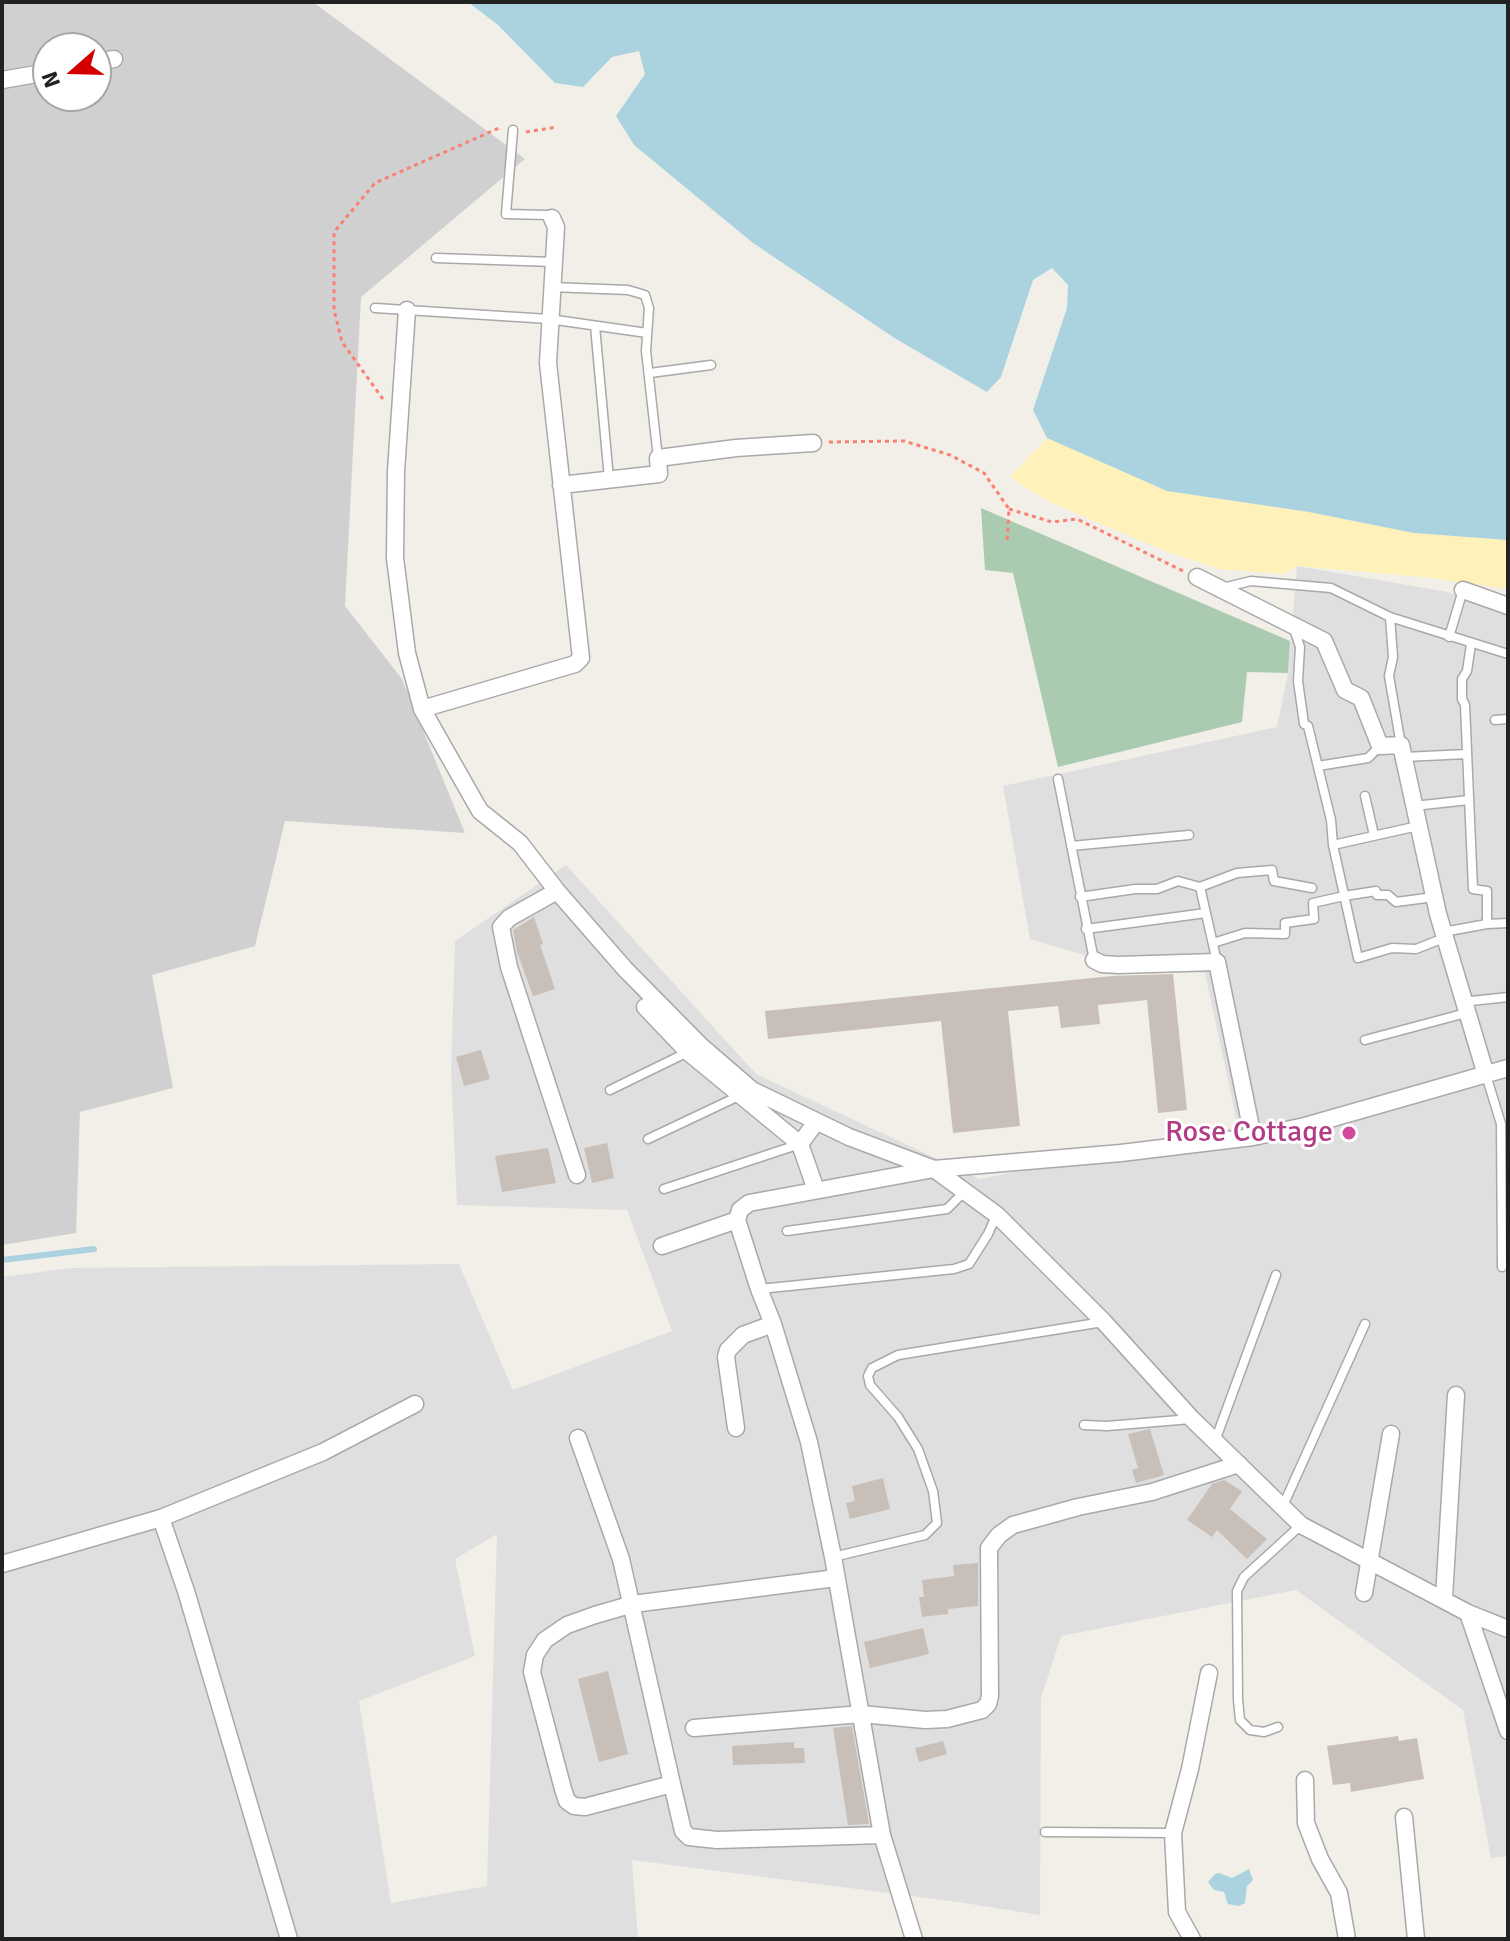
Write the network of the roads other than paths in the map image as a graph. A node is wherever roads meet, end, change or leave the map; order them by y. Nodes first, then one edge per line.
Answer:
1 (32, 75) edge
2 (2, 80) edge
3 (513, 130) road end
4 (552, 218) joint
5 (436, 258) dead end
6 (553, 262) junction
7 (551, 287) junction
8 (375, 308) dead end
9 (407, 310) junction
10 (549, 319) junction
11 (595, 326) junction
12 (647, 333) junction
13 (711, 365) dead end
14 (650, 373) junction
15 (813, 443) road end
16 (658, 458) junction
17 (609, 479) junction
18 (561, 485) junction
19 (1197, 577) road end
20 (1221, 589) junction
21 (1463, 590) joint
22 (1508, 606) edge
23 (1390, 617) junction
24 (1293, 625) junction
25 (1449, 637) junction
26 (1471, 644) junction
27 (1508, 654) edge
28 (422, 709) junction
29 (1508, 719) edge
30 (1495, 720) dead end
31 (1380, 746) junction
32 (1402, 751) junction
33 (1467, 754) junction
34 (1318, 766) junction
35 (1058, 779) dead end
36 (1365, 796) dead end
37 (1469, 800) junction
38 (1414, 807) junction
39 (1418, 826) junction
40 (1189, 835) dead end
41 (1374, 835) junction
42 (1333, 845) junction
43 (1071, 846) junction
44 (1200, 887) junction
45 (1312, 888) dead end
46 (557, 891) junction
47 (1344, 896) junction
48 (1080, 897) junction
49 (1434, 897) junction
50 (1206, 913) junction
51 (1508, 923) edge
52 (1487, 924) junction
53 (1086, 929) junction
54 (1443, 935) junction
55 (1213, 943) junction
56 (1094, 960) joint
57 (1217, 962) junction
58 (1508, 997) edge
59 (645, 1007) dead end
60 (1464, 1007) junction
61 (1365, 1040) dead end
62 (694, 1049) junction
63 (1508, 1068) edge
64 (1486, 1075) junction
65 (610, 1090) dead end
66 (746, 1093) junction
67 (816, 1122) junction
68 (1253, 1137) junction
69 (648, 1139) dead end
70 (800, 1144) junction
71 (934, 1169) junction
72 (577, 1175) dead end
73 (664, 1189) dead end
74 (816, 1190) junction
75 (964, 1192) junction
76 (997, 1215) junction
77 (737, 1220) junction
78 (787, 1231) dead end
79 (1505, 1243) edge
80 (662, 1246) dead end
81 (1502, 1267) dead end
82 (1276, 1275) dead end
83 (759, 1289) junction
84 (1104, 1322) junction
85 (773, 1324) junction
86 (1365, 1324) dead end
87 (1456, 1395) dead end
88 (415, 1404) dead end
89 (1191, 1418) junction
90 (1084, 1425) dead end
91 (736, 1428) dead end
92 (1391, 1434) dead end
93 (578, 1438) dead end
94 (1215, 1442) junction
95 (1239, 1464) junction
96 (1282, 1509) junction
97 (161, 1518) junction
98 (1301, 1525) junction
99 (833, 1557) junction
100 (1369, 1561) junction
101 (2, 1564) edge
102 (836, 1578) junction
103 (1364, 1593) dead end
104 (1444, 1598) junction
105 (633, 1604) junction
106 (1468, 1613) junction
107 (1508, 1629) edge
108 (1209, 1673) dead end
109 (861, 1714) junction
110 (1278, 1727) dead end
111 (694, 1728) dead end
112 (1508, 1731) edge
113 (1305, 1780) dead end
114 (672, 1784) junction
115 (1404, 1817) dead end
116 (1045, 1832) dead end
117 (1173, 1833) junction
118 (882, 1835) junction
119 (289, 1939) edge
120 (914, 1939) edge
121 (1192, 1939) edge
122 (1347, 1939) edge
123 (1416, 1939) edge

1 - 2 street
3 - 4 lane
4 - 6 street
5 - 6 lane
6 - 7 street
7 - 10 street
7 - 12 lane
8 - 9 lane
9 - 10 lane
9 - 28 street
10 - 11 lane
10 - 18 street
11 - 12 lane
11 - 17 lane
12 - 14 lane
13 - 14 lane
14 - 16 lane
15 - 16 street
16 - 17 street
17 - 18 street
18 - 28 street
19 - 20 street
20 - 23 lane
20 - 24 street
21 - 22 street
21 - 25 lane
23 - 25 lane
23 - 32 lane
24 - 31 street
24 - 34 lane
25 - 26 lane
26 - 27 lane
26 - 33 lane
28 - 46 street
29 - 30 lane
31 - 32 street
31 - 34 lane
32 - 33 lane
32 - 38 street
33 - 37 lane
34 - 42 lane
35 - 43 lane
36 - 41 lane
37 - 38 lane
37 - 52 lane
38 - 39 street
39 - 41 lane
39 - 49 street
40 - 43 lane
41 - 42 lane
42 - 47 lane
43 - 48 lane
44 - 45 lane
44 - 48 lane
44 - 50 lane
46 - 62 street
46 - 72 street
47 - 49 lane
47 - 54 lane
47 - 55 lane
48 - 53 lane
49 - 54 street
50 - 53 lane
50 - 55 lane
51 - 52 lane
52 - 54 lane
53 - 56 lane
54 - 60 street
55 - 57 lane
56 - 57 street
57 - 68 street
58 - 60 lane
59 - 62 street
60 - 61 lane
60 - 64 street
62 - 65 lane
62 - 66 street
63 - 64 street
64 - 68 street
64 - 79 lane
66 - 67 street
66 - 69 lane
66 - 70 street
67 - 70 street
67 - 71 street
68 - 71 street
70 - 73 lane
70 - 74 street
71 - 74 street
71 - 75 street
74 - 77 street
75 - 76 street
75 - 78 lane
76 - 83 lane
76 - 84 street
77 - 80 street
77 - 83 street
79 - 81 lane
82 - 94 lane
83 - 85 street
84 - 89 street
84 - 99 lane
85 - 91 street
85 - 99 street
86 - 96 lane
87 - 104 street
88 - 97 street
89 - 90 lane
89 - 94 street
92 - 100 street
93 - 105 street
94 - 95 street
95 - 96 street
95 - 109 street
96 - 98 street
97 - 101 street
97 - 119 street
98 - 100 street
98 - 110 lane
99 - 102 street
100 - 103 street
100 - 104 street
102 - 105 street
102 - 109 street
104 - 106 street
105 - 114 street
105 - 114 street
106 - 107 street
106 - 112 street
108 - 117 street
109 - 111 street
109 - 118 street
113 - 122 street
114 - 118 street
115 - 123 street
116 - 117 lane
117 - 121 street
118 - 120 street

